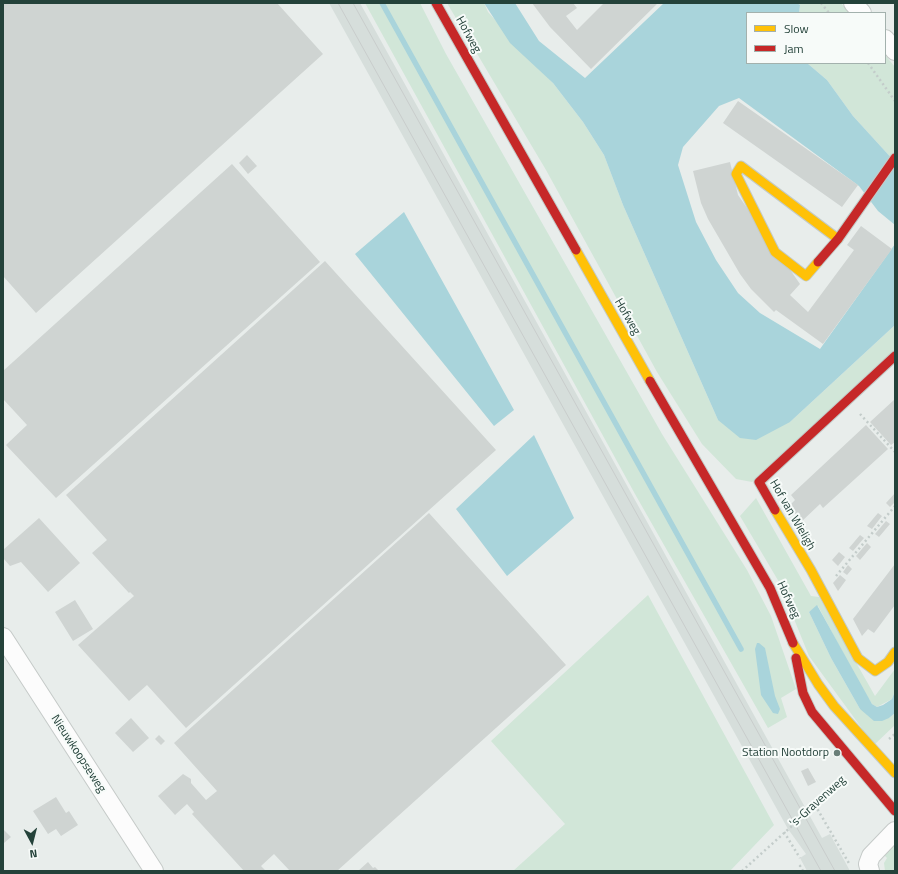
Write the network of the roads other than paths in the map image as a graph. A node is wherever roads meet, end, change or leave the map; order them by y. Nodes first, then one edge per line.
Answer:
1 (436, 3) edge
2 (853, 3) edge
3 (861, 12) edge
4 (886, 40) edge
5 (895, 51) edge
6 (895, 158) edge
7 (838, 239) junction
8 (895, 356) edge
9 (3, 637) edge
10 (794, 645) junction
11 (895, 652) edge
12 (895, 773) edge
13 (895, 811) edge
14 (895, 831) edge
15 (154, 871) edge
16 (870, 871) edge

1 - 10 main road, Hofweg
2 - 3 street
4 - 5 street
6 - 7 main road
7 - 7 main road
8 - 11 main road, Hof van Wieligh
9 - 15 street, Nieuwkoopseweg
10 - 12 main road, Hofweg
10 - 13 main road, Hofweg
14 - 16 street

